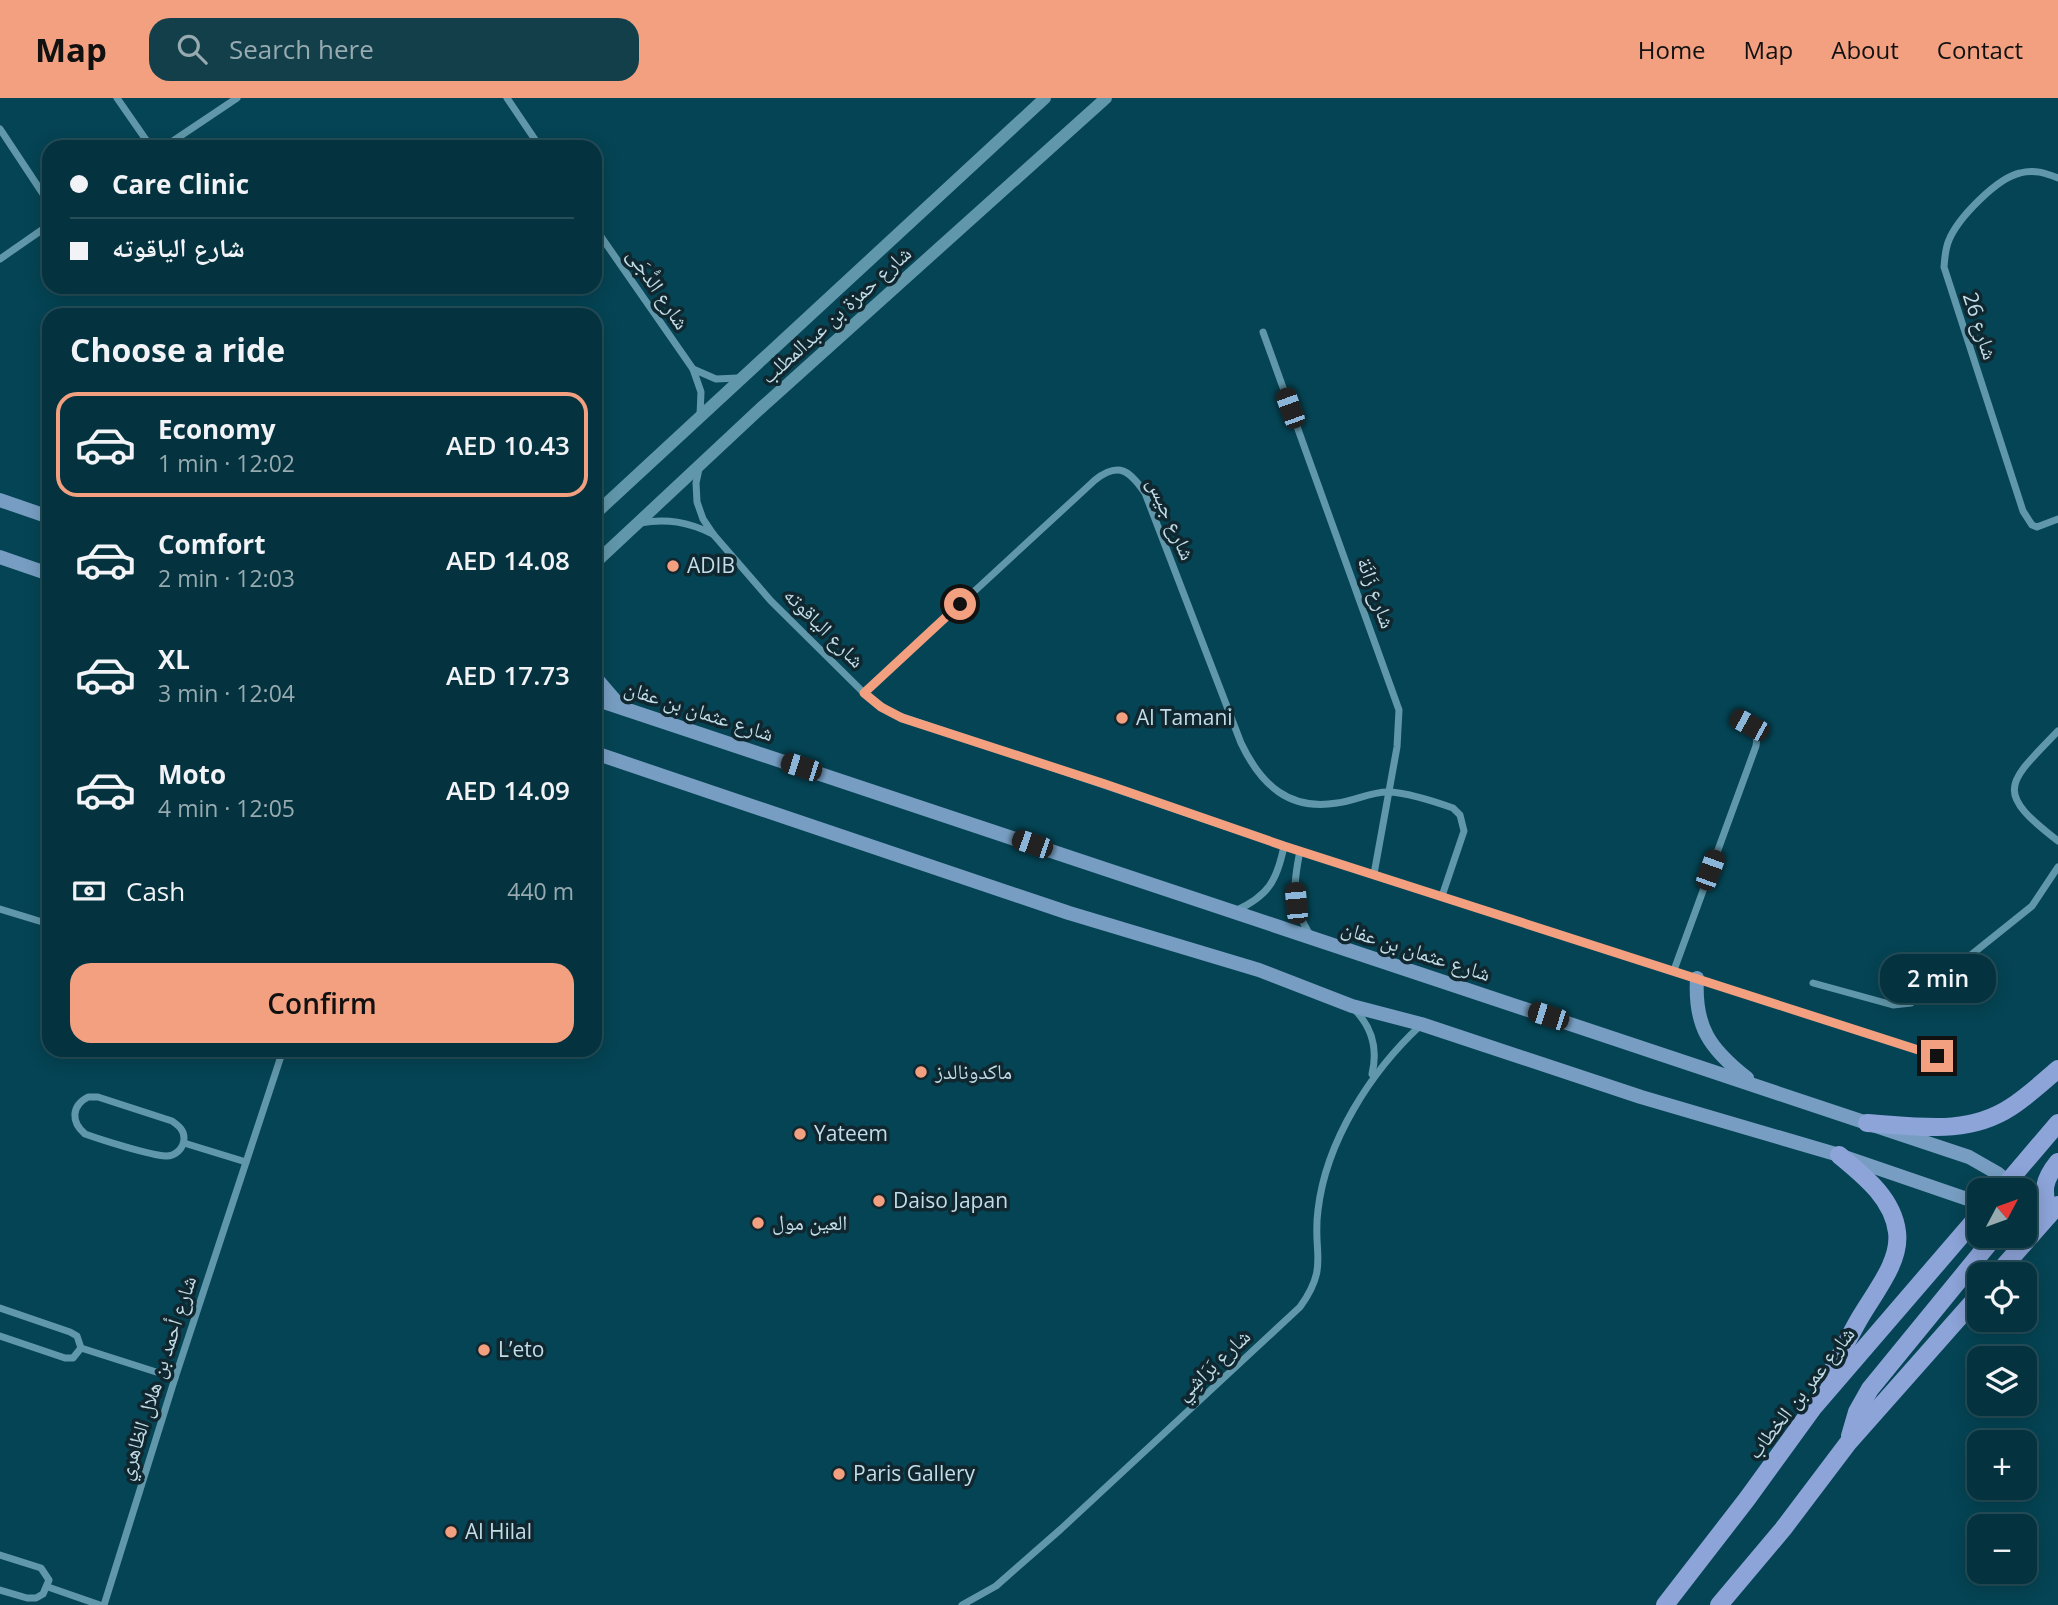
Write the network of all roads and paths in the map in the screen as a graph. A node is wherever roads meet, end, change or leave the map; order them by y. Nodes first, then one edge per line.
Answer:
1 (117, 98) edge
2 (237, 98) edge
3 (507, 98) edge
4 (1045, 98) edge
5 (1097, 98) edge
6 (1106, 98) edge
7 (1078, 123) junction
8 (0, 129) edge
9 (146, 140) edge
10 (174, 140) edge
11 (535, 140) edge
12 (2058, 178) edge
13 (42, 192) edge
14 (42, 230) edge
15 (602, 238) edge
16 (0, 259) edge
17 (1263, 332) dead end
18 (693, 369) junction
19 (742, 377) junction
20 (699, 417) junction
21 (700, 466) junction
22 (0, 500) edge
23 (602, 507) edge
24 (42, 515) edge
25 (2058, 519) edge
26 (638, 523) junction
27 (713, 534) junction
28 (0, 557) edge
29 (602, 557) edge
30 (42, 572) edge
31 (602, 685) edge
32 (864, 693) junction
33 (602, 701) edge
34 (621, 707) junction
35 (1735, 717) dead end
36 (2058, 731) edge
37 (602, 755) edge
38 (1390, 792) junction
39 (2058, 841) edge
40 (1284, 846) junction
41 (1300, 851) junction
42 (2058, 867) edge
43 (1374, 874) junction
44 (1442, 895) junction
45 (0, 909) edge
46 (1233, 911) junction
47 (42, 923) edge
48 (1312, 938) junction
49 (1674, 970) junction
50 (1697, 978) junction
51 (1813, 983) dead end
52 (1352, 1006) junction
53 (1421, 1024) junction
54 (1937, 1056) dead end
55 (281, 1057) edge
56 (2058, 1069) edge
57 (1371, 1079) junction
58 (1757, 1086) junction
59 (1867, 1123) junction
60 (2058, 1123) edge
61 (184, 1143) junction
62 (1839, 1155) junction
63 (2058, 1162) edge
64 (246, 1163) junction
65 (1996, 1178) edge
66 (2017, 1178) edge
67 (1967, 1199) edge
68 (2050, 1215) edge
69 (1967, 1229) edge
70 (1985, 1248) edge
71 (2008, 1262) edge
72 (0, 1308) edge
73 (1967, 1308) edge
74 (0, 1336) edge
75 (81, 1348) junction
76 (175, 1378) junction
77 (1813, 1408) junction
78 (1848, 1443) junction
79 (0, 1555) edge
80 (48, 1587) junction
81 (0, 1590) edge
82 (102, 1605) edge
83 (962, 1605) edge
84 (1665, 1605) edge
85 (1719, 1605) edge

1 - 9 street
2 - 10 street
3 - 11 street
4 - 19 street, شارع حمزة بن عبدالمطلب
5 - 7 street
6 - 7 street, شارع حمزة بن عبدالمطلب
7 - 21 street, شارع حمزة بن عبدالمطلب
8 - 13 street
12 - 25 street, شارع 26
14 - 16 street
15 - 18 street, شارع الدُّجَى
17 - 38 street, شارع زَانَة
18 - 19 street
18 - 20 street, شارع الدُّجَى
19 - 20 street, شارع حمزة بن عبدالمطلب
20 - 23 street, شارع حمزة بن عبدالمطلب
21 - 26 street, شارع حمزة بن عبدالمطلب
21 - 27 street, شارع الياقوته
22 - 24 main road
26 - 27 street, شارع الياقوته
26 - 29 street, شارع حمزة بن عبدالمطلب
27 - 32 street, شارع الياقوته
28 - 30 main road
31 - 34 main road
32 - 38 street, شارع جيس
32 - 40 street, شارع الياقوته
33 - 34 main road, شارع عثمان بن عفان
34 - 46 main road, شارع عثمان بن عفان
35 - 49 street
36 - 39 street
37 - 52 main road
38 - 43 street, شارع زَانَة
38 - 44 street
40 - 41 street, شارع الياقوته
40 - 46 street
41 - 43 street, شارع الياقوته
41 - 48 street
42 - 51 street
43 - 44 street, شارع الياقوته
44 - 49 street, شارع الياقوته
45 - 47 street
46 - 48 main road, شارع عثمان بن عفان
48 - 58 main road, شارع عثمان بن عفان
49 - 50 street, شارع الياقوته
50 - 54 street, شارع الياقوته
50 - 58 main road
52 - 53 main road
52 - 57 street, شارع بَرَاشِي
53 - 57 street, شارع بَرَاشِي
53 - 62 main road
55 - 64 street, شارع أحمد بن هلال الظاهري
56 - 59 main road
57 - 83 street, شارع بَرَاشِي
58 - 59 main road, شارع عثمان بن عفان
59 - 65 main road, شارع عثمان بن عفان
60 - 66 main road
61 - 61 street
61 - 64 street
62 - 67 main road
62 - 77 main road
63 - 68 main road
64 - 76 street, شارع أحمد بن هلال الظاهري
68 - 71 main road
69 - 77 main road, شارع عمر بن الخطاب
70 - 78 main road
72 - 75 street
73 - 78 main road
74 - 75 street
75 - 76 street
76 - 82 street, شارع أحمد بن هلال الظاهري
77 - 84 main road, شارع عمر بن الخطاب
78 - 85 main road
79 - 80 street
80 - 81 street
80 - 82 street, شارع أحمد بن هلال الظاهري

